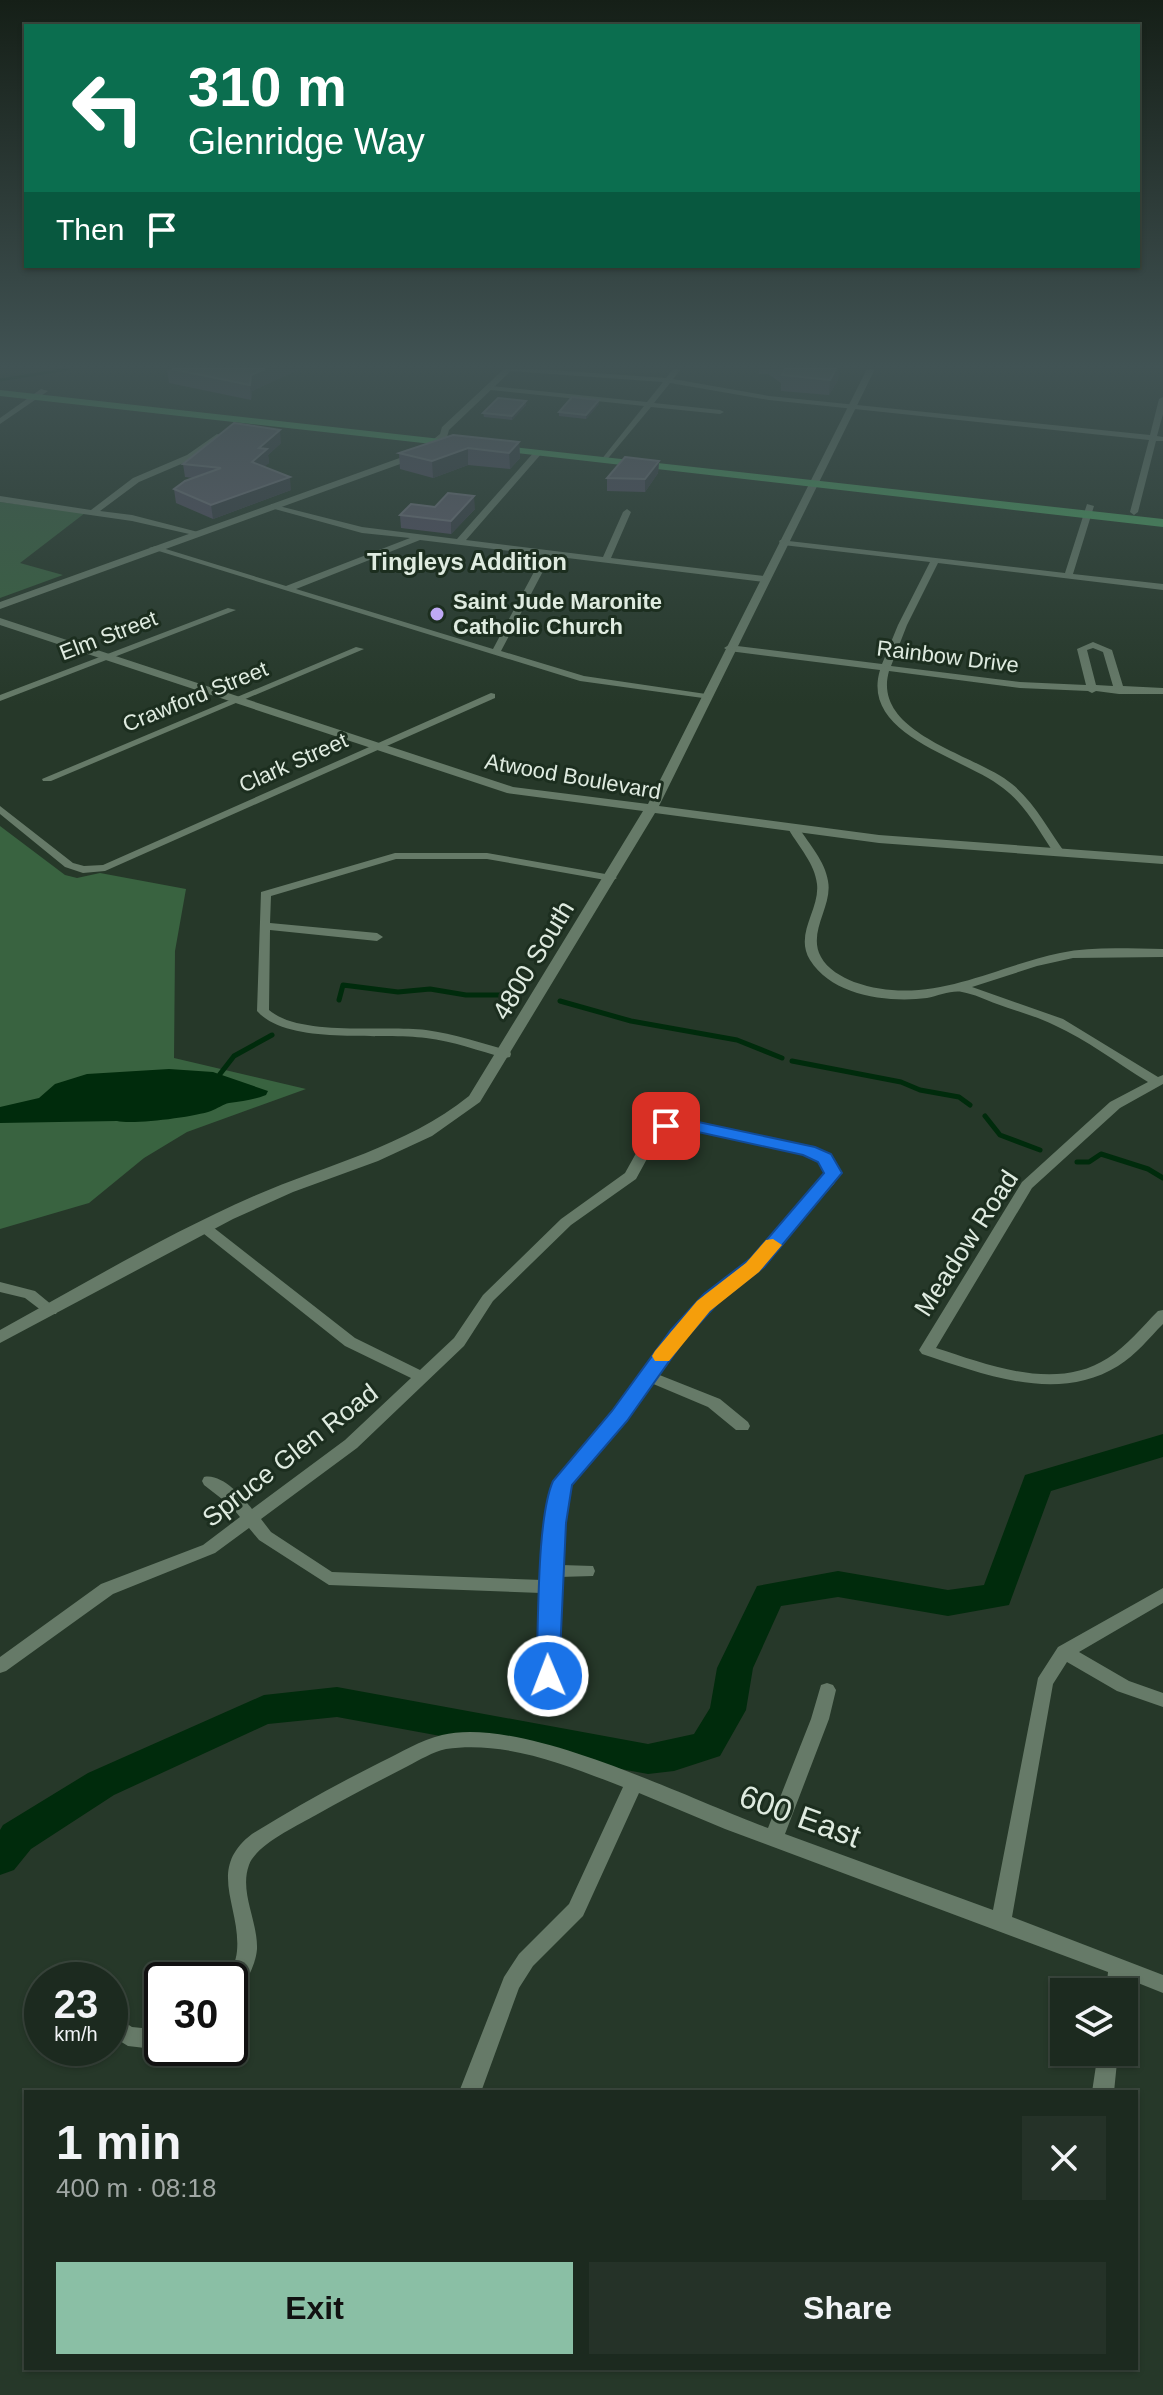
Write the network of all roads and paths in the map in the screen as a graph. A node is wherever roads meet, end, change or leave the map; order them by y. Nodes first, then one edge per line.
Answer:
1 (814, 480) edge
2 (135, 481) edge
3 (345, 481) edge
4 (513, 481) edge
5 (821, 481) edge
6 (1144, 481) edge
7 (0, 499) edge
8 (274, 506) junction
9 (1089, 510) junction
10 (94, 511) junction
11 (627, 512) dead end
12 (1134, 512) junction
13 (1163, 515) edge
14 (1163, 523) edge
15 (195, 534) junction
16 (420, 537) junction
17 (459, 542) junction
18 (783, 542) junction
19 (153, 548) junction
20 (548, 553) junction
21 (606, 560) junction
22 (935, 560) junction
23 (1068, 576) junction
24 (764, 579) junction
25 (1163, 587) edge
26 (286, 589) junction
27 (0, 606) edge
28 (231, 610) dead end
29 (0, 621) edge
30 (729, 648) junction
31 (359, 649) dead end
32 (496, 652) junction
33 (107, 657) junction
34 (886, 669) junction
35 (1092, 690) junction
36 (1119, 691) junction
37 (1163, 691) edge
38 (491, 696) dead end
39 (706, 697) junction
40 (0, 698) edge
41 (235, 700) junction
42 (378, 746) junction
43 (47, 779) dead end
44 (651, 811) junction
45 (3, 814) edge
46 (795, 830) junction
47 (1060, 854) junction
48 (1163, 860) edge
49 (611, 878) junction
50 (265, 926) junction
51 (377, 937) dead end
52 (1163, 953) edge
53 (963, 988) junction
54 (505, 1054) junction
55 (1159, 1080) edge
56 (204, 1227) junction
57 (0, 1287) edge
58 (51, 1310) junction
59 (1163, 1315) edge
60 (0, 1337) edge
61 (648, 1376) junction
62 (421, 1377) junction
63 (742, 1426) dead end
64 (210, 1481) dead end
65 (250, 1518) junction
66 (587, 1571) dead end
67 (551, 1579) junction
68 (1163, 1595) edge
69 (1064, 1652) junction
70 (0, 1666) edge
71 (548, 1676) dead end
72 (827, 1690) dead end
73 (1163, 1700) edge
74 (634, 1784) junction
75 (774, 1838) junction
76 (1001, 1922) junction
77 (244, 1962) edge
78 (1119, 1966) junction
79 (1118, 1978) edge
80 (1163, 1984) edge
81 (1106, 2066) edge
82 (471, 2090) edge
83 (1103, 2090) edge

1 - 18 street, 4800 South
2 - 10 street
3 - 8 street
4 - 17 street
5 - 9 main road
6 - 12 street
7 - 10 street
8 - 15 street
8 - 16 street
9 - 12 main road
9 - 14 main road
9 - 23 street
10 - 15 street
11 - 21 street
12 - 13 main road
15 - 19 street
16 - 17 street
16 - 26 street
17 - 20 street
18 - 22 street
18 - 24 street, 4800 South
19 - 26 street
19 - 27 street
20 - 21 street
20 - 32 street
21 - 24 street
22 - 23 street
22 - 34 street
23 - 25 street
24 - 30 street, 4800 South
26 - 32 street
28 - 33 street, Elm Street
29 - 33 street, Atwood Boulevard
30 - 34 street, Rainbow Drive
30 - 39 street, 4800 South
31 - 41 street, Crawford Street
32 - 39 street
33 - 40 street, Elm Street
33 - 41 street, Atwood Boulevard
34 - 35 street, Rainbow Drive
34 - 47 street
35 - 36 street, Rainbow Drive
35 - 36 street
36 - 37 street, Rainbow Drive
38 - 42 street, Clark Street
39 - 44 street, 4800 South
41 - 42 street, Atwood Boulevard
41 - 43 street, Crawford Street
42 - 44 street, Atwood Boulevard
42 - 45 street, Clark Street
44 - 46 street, Atwood Boulevard
44 - 49 street, 4800 South
46 - 47 street, Atwood Boulevard
46 - 53 street
47 - 48 street, Atwood Boulevard
49 - 50 street
49 - 54 street, 4800 South
50 - 51 street
50 - 54 street
52 - 53 street
53 - 55 street
54 - 56 street, 4800 South
55 - 59 street, Meadow Road
56 - 58 street, 4800 South
56 - 62 street
57 - 58 street
58 - 60 street, 4800 South
61 - 62 street, Spruce Glen Road
61 - 63 street
61 - 67 street
62 - 65 street, Spruce Glen Road
64 - 65 street
65 - 67 street
65 - 70 street, Spruce Glen Road
66 - 67 street
67 - 71 street
68 - 69 street
69 - 73 street
69 - 76 street
72 - 75 street
74 - 75 street, 600 East
74 - 77 street, 600 East
74 - 82 street
75 - 76 street, 600 East
76 - 78 street, 600 East
78 - 79 street
78 - 80 street, 600 East
81 - 83 street

